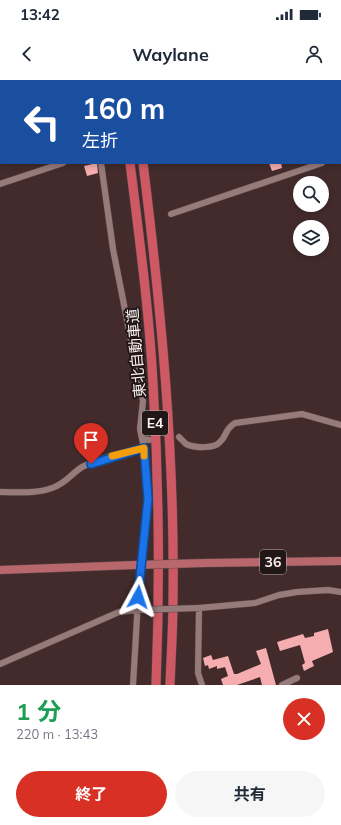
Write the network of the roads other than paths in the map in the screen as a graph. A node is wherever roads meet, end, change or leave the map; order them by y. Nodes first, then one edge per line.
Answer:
1 (60, 164) edge
2 (101, 164) edge
3 (130, 164) edge
4 (143, 164) edge
5 (319, 164) edge
6 (0, 184) edge
7 (171, 214) dead end
8 (341, 425) edge
9 (179, 437) dead end
10 (142, 439) junction
11 (150, 440) dead end
12 (144, 448) junction
13 (0, 492) edge
14 (341, 561) edge
15 (0, 570) edge
16 (341, 592) edge
17 (199, 608) junction
18 (137, 610) junction
19 (0, 664) edge
20 (297, 678) dead end
21 (133, 685) edge
22 (156, 685) edge
23 (170, 685) edge
24 (202, 685) edge
25 (282, 685) edge

1 - 6 street
2 - 10 street
3 - 22 highway, 東北自動車道 / E4
4 - 23 highway, 東北自動車道 / E4
5 - 7 street
8 - 9 street
10 - 11 street
10 - 12 street
12 - 13 street
12 - 18 street
14 - 15 main road, 36, bridge
16 - 17 street
17 - 18 street, bridge
17 - 24 street
18 - 19 street
18 - 21 street
20 - 25 street

